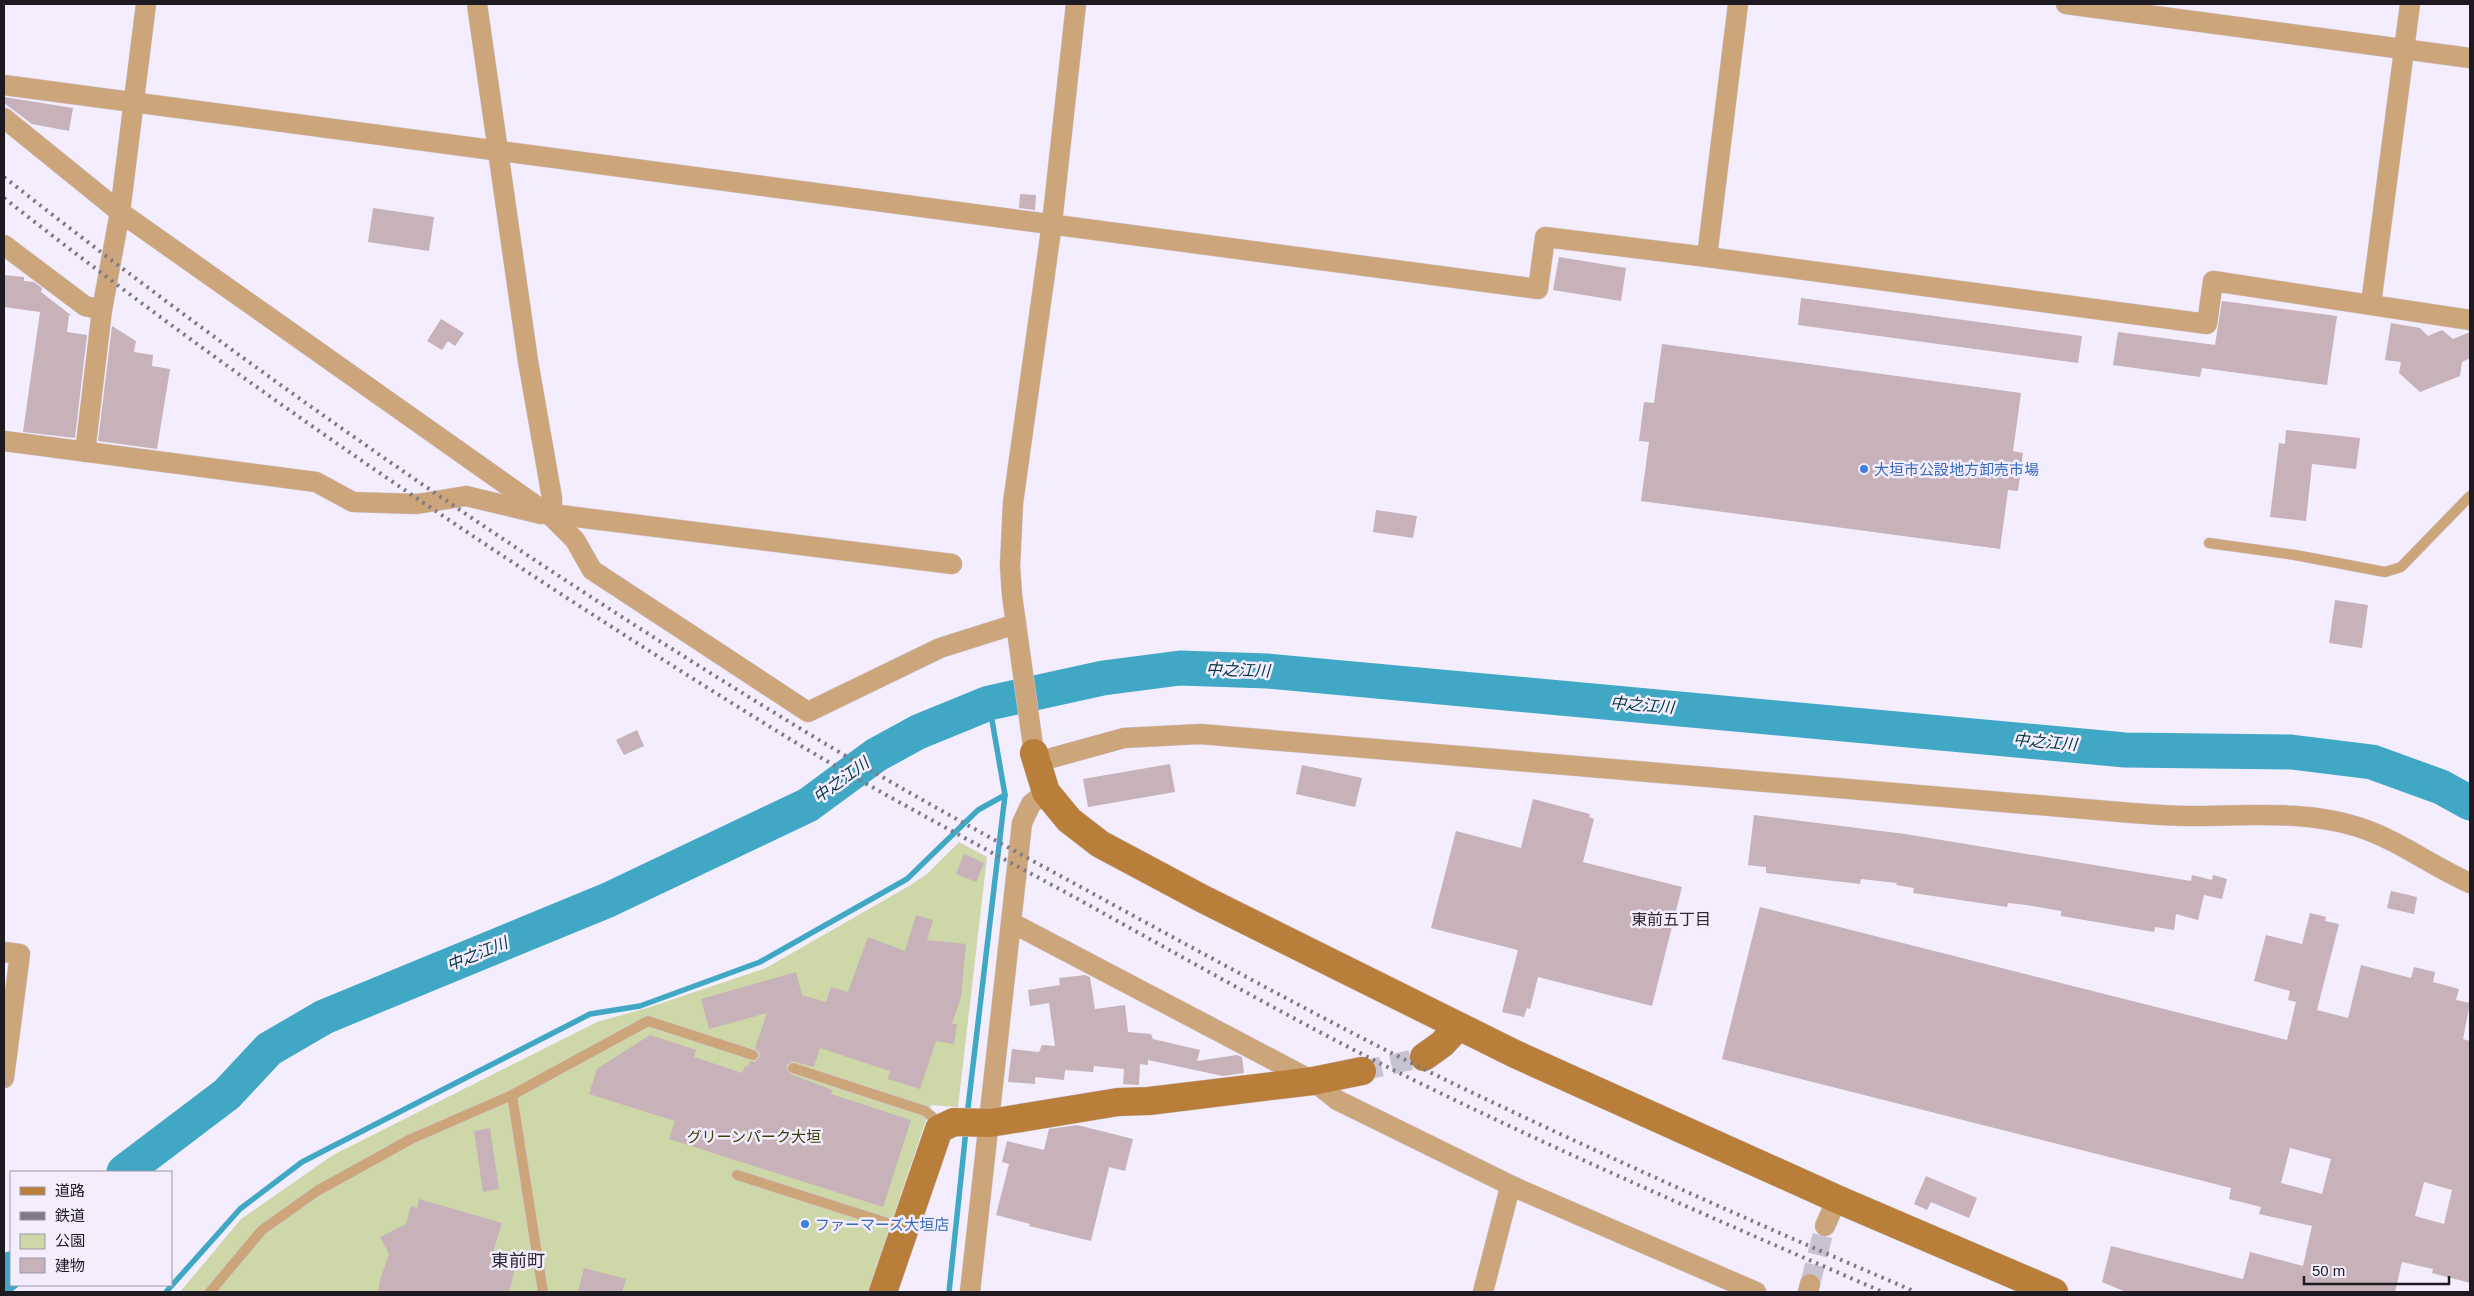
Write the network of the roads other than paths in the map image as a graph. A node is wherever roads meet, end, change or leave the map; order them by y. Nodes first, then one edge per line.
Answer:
1 (146, 4) edge
2 (477, 4) edge
3 (1076, 4) edge
4 (1738, 4) edge
5 (2066, 4) edge
6 (2410, 4) edge
7 (2404, 49) junction
8 (2470, 58) edge
9 (4, 85) edge
10 (134, 102) junction
11 (4, 118) edge
12 (499, 152) junction
13 (120, 212) junction
14 (1052, 223) junction
15 (4, 245) edge
16 (1707, 257) junction
17 (2371, 304) junction
18 (102, 310) junction
19 (2470, 320) edge
20 (4, 441) edge
21 (85, 452) junction
22 (2470, 496) edge
23 (552, 515) junction
24 (2209, 543) dead end
25 (952, 564) dead end
26 (1017, 632) junction
27 (1036, 758) junction
28 (1046, 792) junction
29 (2470, 882) edge
30 (1012, 925) junction
31 (4, 952) edge
32 (1458, 1027) junction
33 (753, 1055) dead end
34 (1424, 1057) tunnel mouth
35 (792, 1068) dead end
36 (1362, 1071) tunnel mouth
37 (4, 1078) edge
38 (1313, 1080) junction
39 (512, 1095) junction
40 (967, 1123) junction
41 (737, 1176) dead end
42 (1514, 1187) junction
43 (1838, 1199) junction
44 (1825, 1226) tunnel mouth
45 (905, 1228) junction
46 (210, 1292) edge
47 (543, 1292) edge
48 (883, 1292) edge
49 (970, 1292) edge
50 (1483, 1292) edge
51 (1756, 1292) edge
52 (2054, 1292) edge

1 - 10 street
2 - 12 street
3 - 14 street
4 - 16 street
5 - 7 street
6 - 7 street
7 - 8 street
7 - 17 street
9 - 10 street
10 - 12 street
10 - 13 street
11 - 13 street
12 - 14 street
12 - 23 street
13 - 18 street
13 - 23 street
14 - 16 street
14 - 26 street
15 - 18 street
16 - 17 street
17 - 19 street
18 - 21 street
20 - 21 street
21 - 23 street
22 - 24 lane
23 - 25 street
23 - 26 street
26 - 27 street
27 - 28 street
27 - 29 street
28 - 30 street
28 - 32 street
30 - 38 street
30 - 40 street
31 - 37 street
32 - 34 street
32 - 43 street
33 - 39 lane
35 - 40 lane
36 - 38 street
38 - 40 street
38 - 42 street
39 - 46 lane
39 - 47 lane
40 - 45 street
40 - 49 street
41 - 45 lane
42 - 50 street
42 - 51 street
43 - 44 street
43 - 52 street
45 - 48 street

